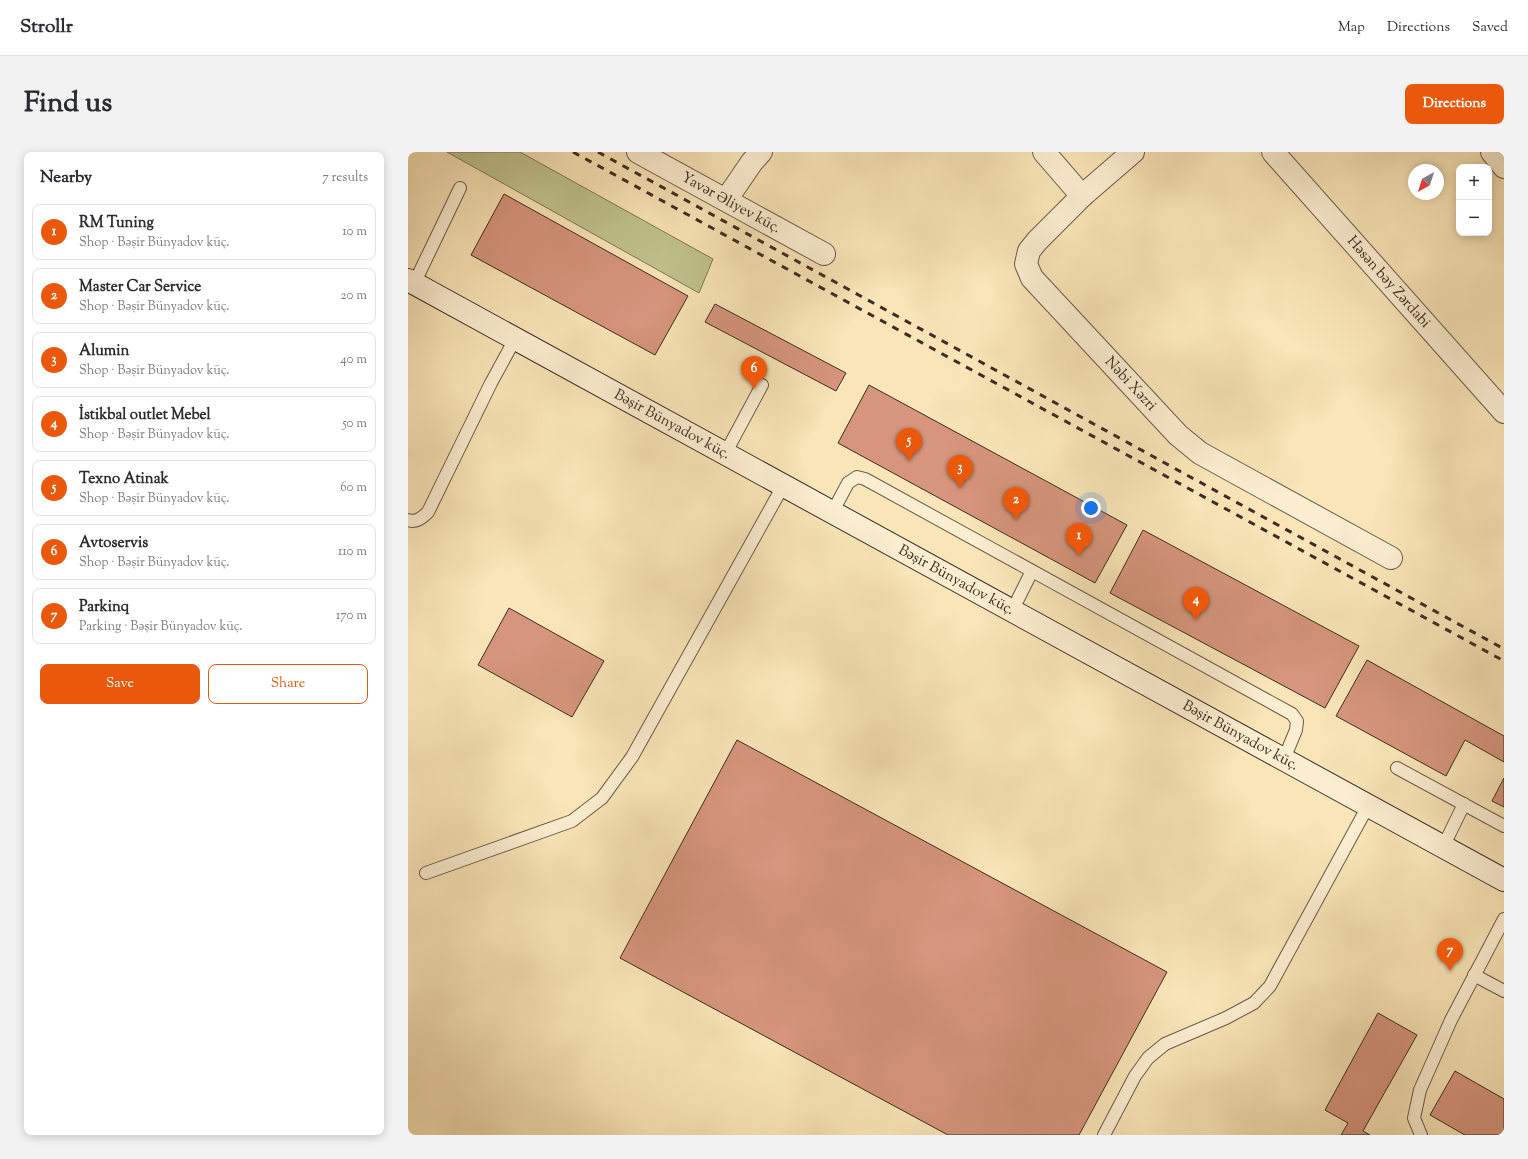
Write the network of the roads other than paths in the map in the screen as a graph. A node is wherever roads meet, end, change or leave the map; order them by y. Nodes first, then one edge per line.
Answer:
1 (638, 152) edge
2 (761, 152) edge
3 (1044, 152) edge
4 (1133, 152) edge
5 (1273, 152) edge
6 (1492, 152) edge
7 (1504, 167) edge
8 (460, 188) dead end
9 (1082, 196) junction
10 (726, 200) junction
11 (824, 254) dead end
12 (411, 282) edge
13 (515, 339) junction
14 (762, 385) dead end
15 (1504, 412) edge
16 (725, 454) junction
17 (783, 486) junction
18 (832, 513) junction
19 (408, 520) edge
20 (1391, 558) dead end
21 (1032, 572) junction
22 (1012, 611) junction
23 (1284, 760) junction
24 (1397, 768) dead end
25 (1464, 804) junction
26 (1368, 806) junction
27 (1504, 826) edge
28 (1443, 847) junction
29 (426, 873) dead end
30 (1504, 880) edge
31 (1504, 918) edge
32 (1474, 975) junction
33 (1504, 991) edge
34 (1104, 1135) edge
35 (1421, 1135) edge

1 - 10 street, Yavər Əliyev küç.
2 - 10 street
3 - 9 street
4 - 9 street, Nəbi Xəzri
5 - 15 street, Həsən bəy Zərdabi
6 - 7 street
8 - 12 lane
9 - 20 street, Nəbi Xəzri
10 - 11 street, Yavər Əliyev küç.
12 - 13 street, Bəşir Bünyadov küç.
13 - 16 street, Bəşir Bünyadov küç.
13 - 19 lane
14 - 16 lane
16 - 17 street, Bəşir Bünyadov küç.
17 - 18 street, Bəşir Bünyadov küç.
17 - 29 lane
18 - 21 lane
18 - 22 street, Bəşir Bünyadov küç.
21 - 22 lane
21 - 23 lane
22 - 23 street, Bəşir Bünyadov küç.
23 - 26 street, Bəşir Bünyadov küç.
24 - 25 lane
25 - 27 lane
25 - 28 lane
26 - 28 street, Bəşir Bünyadov küç.
26 - 34 lane
28 - 30 street, Bəşir Bünyadov küç.
31 - 32 lane
32 - 33 lane
32 - 35 lane

